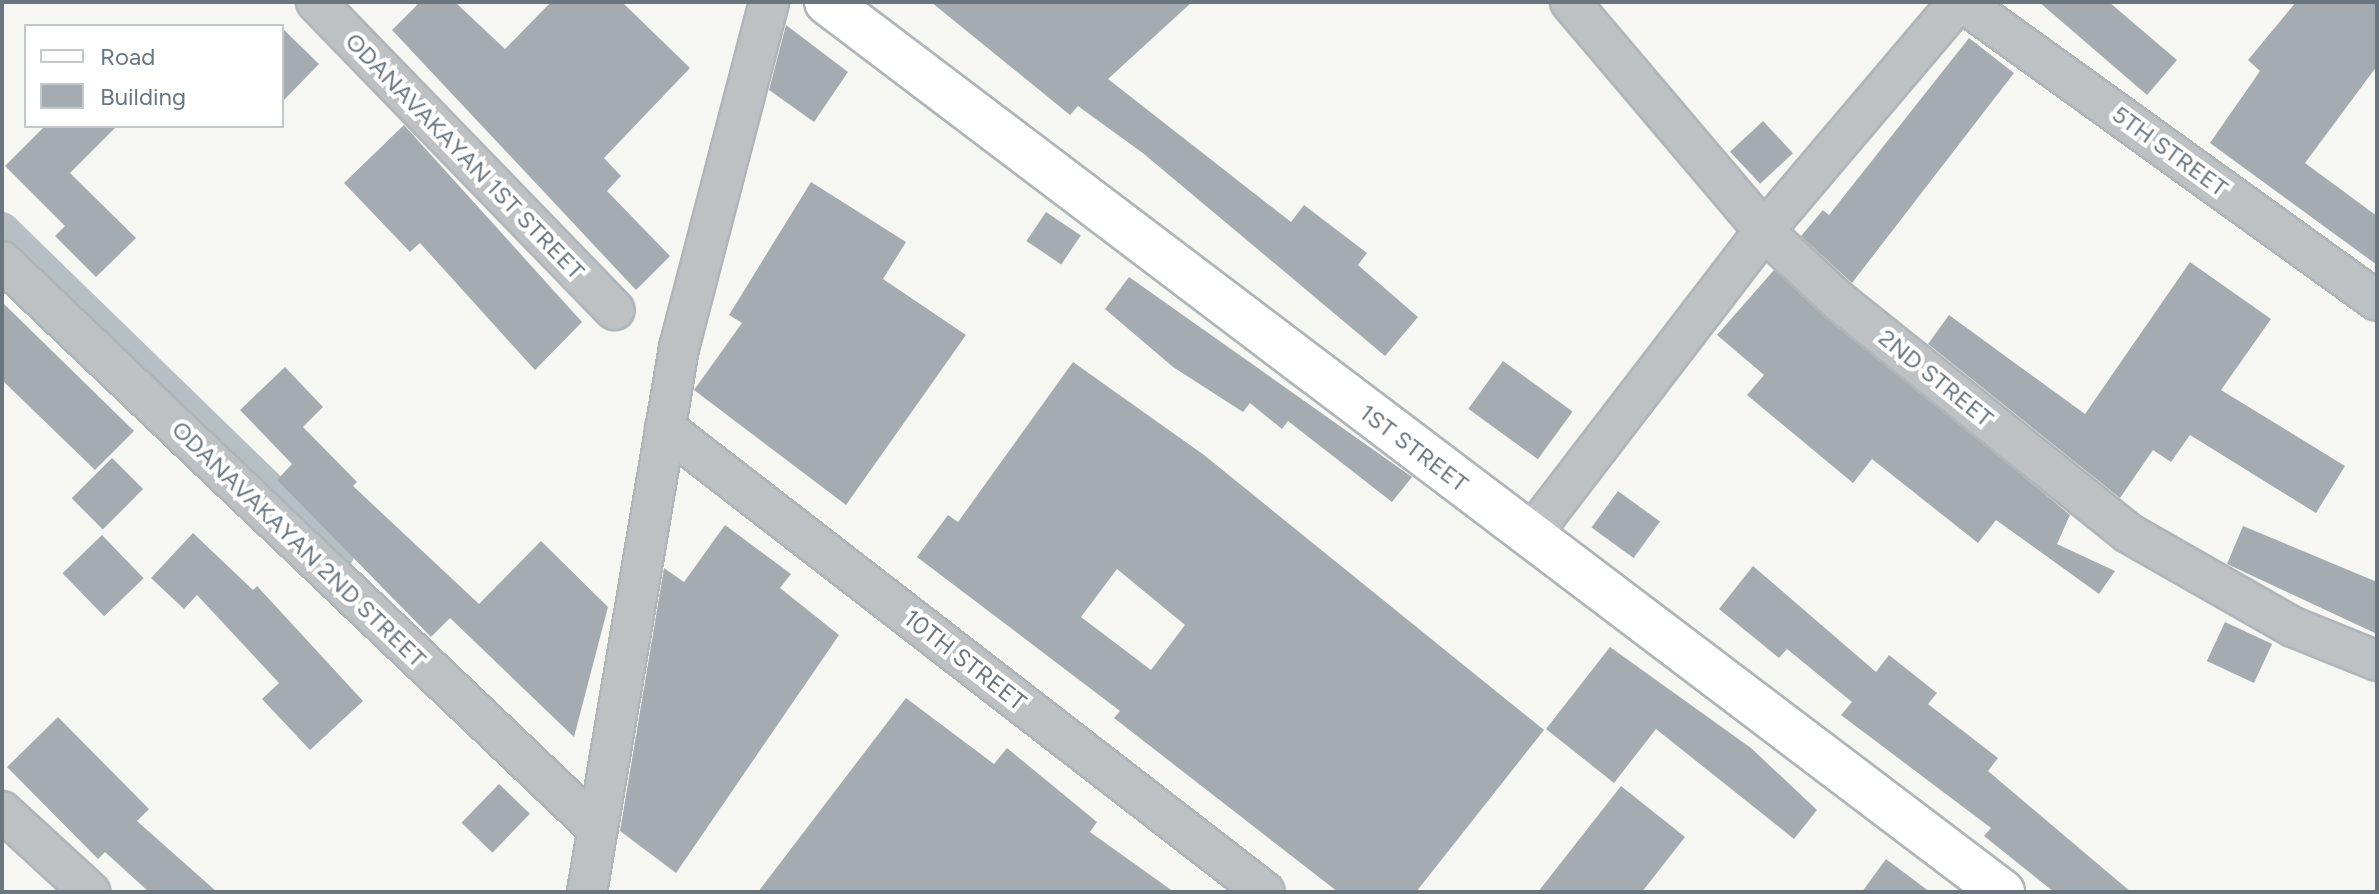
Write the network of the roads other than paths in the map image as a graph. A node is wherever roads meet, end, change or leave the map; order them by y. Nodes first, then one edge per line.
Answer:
1 (316, 2) edge
2 (769, 2) edge
3 (827, 2) edge
4 (1570, 2) edge
5 (1960, 2) edge
6 (1764, 231) junction
7 (2, 261) edge
8 (2377, 301) edge
9 (614, 310) dead end
10 (665, 428) junction
11 (1530, 536) junction
12 (2377, 661) edge
13 (2, 811) edge
14 (596, 827) junction
15 (90, 892) edge
16 (587, 892) edge
17 (1265, 892) edge
18 (2002, 892) edge

1 - 9 street, ODANAVAKAYAN 1ST STREET
2 - 10 street
3 - 11 main road, 1ST STREET
4 - 6 street, 2ND STREET
5 - 6 street
5 - 8 street, 5TH STREET
6 - 11 street
6 - 12 street, 2ND STREET
7 - 14 street, ODANAVAKAYAN 2ND STREET
10 - 14 street
10 - 17 street, 10TH STREET
11 - 18 main road, 1ST STREET
13 - 15 street
14 - 16 street

